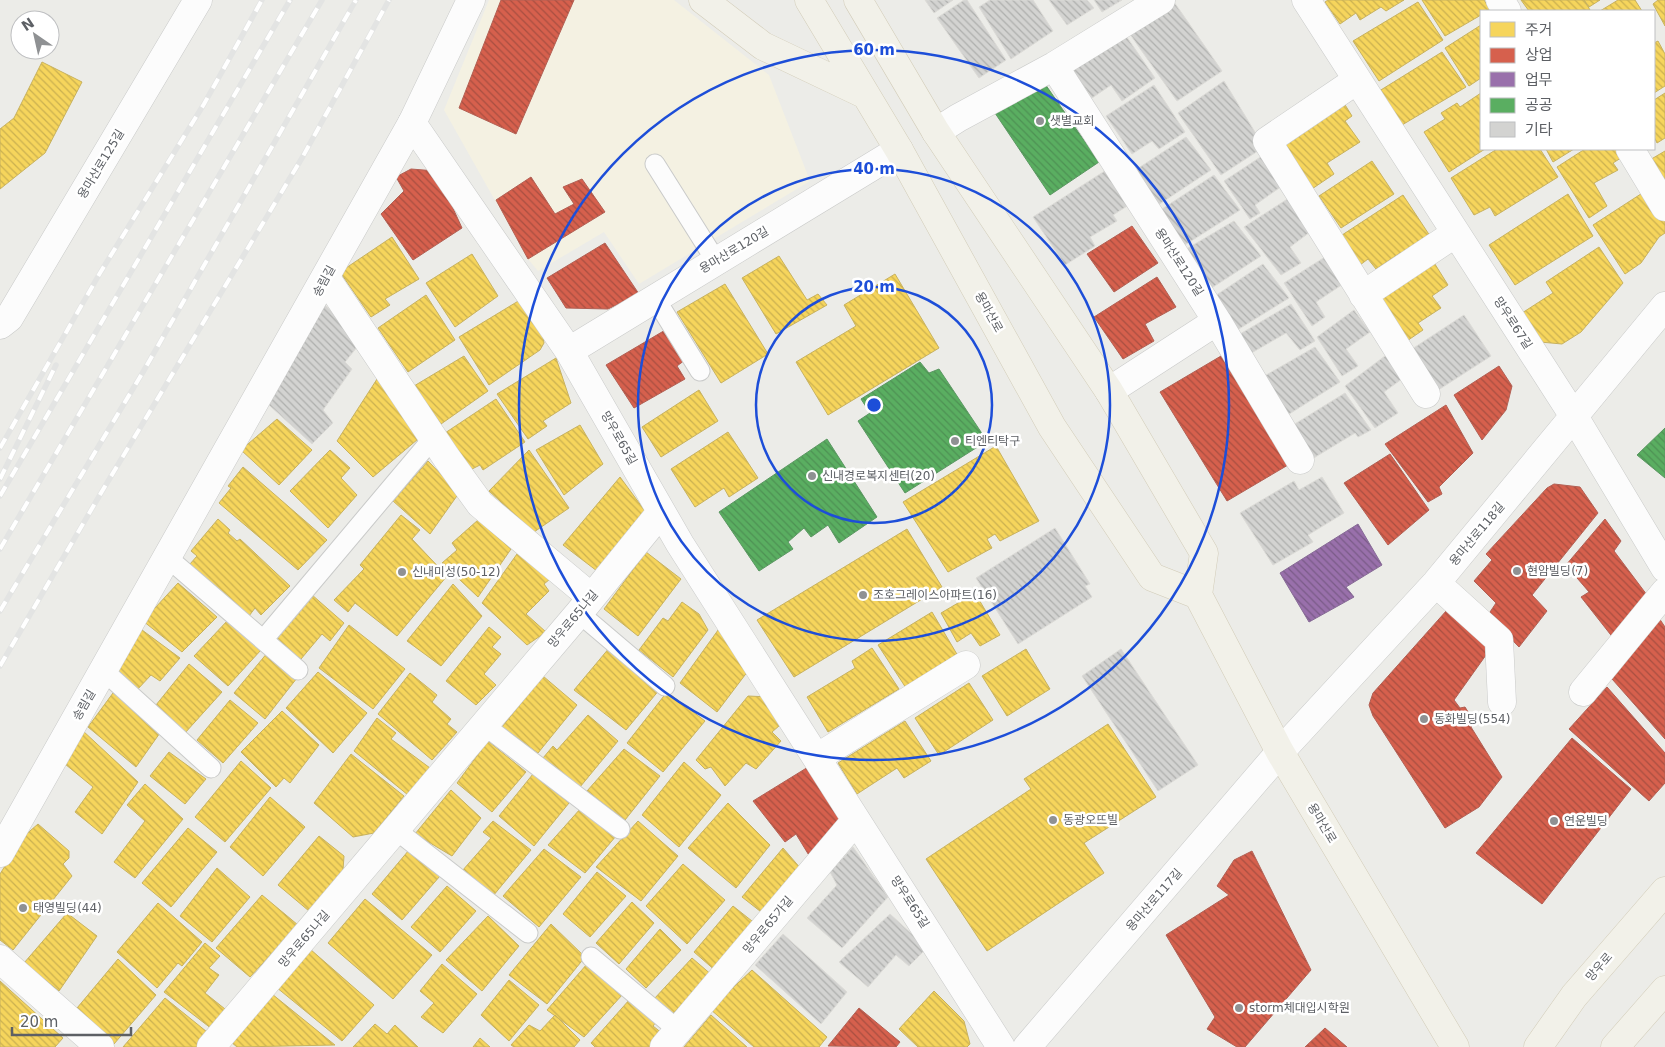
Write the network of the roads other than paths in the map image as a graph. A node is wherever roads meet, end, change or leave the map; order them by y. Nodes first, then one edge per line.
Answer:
1 (198, 0) edge
2 (471, 0) edge
3 (703, 0) edge
4 (809, 0) edge
5 (858, 0) edge
6 (866, 0) edge
7 (1161, 0) edge
8 (1306, 0) edge
9 (873, 26) junction
10 (1054, 66) junction
11 (1357, 80) junction
12 (866, 95) junction
13 (412, 123) junction
14 (936, 132) junction
15 (899, 150) junction
16 (1631, 150) edge
17 (655, 164) dead end
18 (1665, 208) edge
19 (1456, 234) junction
20 (716, 261) junction
21 (326, 278) junction
22 (1363, 294) junction
23 (655, 298) junction
24 (1665, 306) edge
25 (1217, 321) junction
26 (3, 326) edge
27 (568, 351) junction
28 (700, 371) dead end
29 (1109, 390) junction
30 (1426, 394) dead end
31 (1575, 418) junction
32 (434, 438) junction
33 (1300, 460) dead end
34 (661, 512) junction
35 (168, 558) junction
36 (1665, 568) edge
37 (1436, 583) junction
38 (1665, 592) edge
39 (1198, 595) junction
40 (585, 605) junction
41 (263, 640) junction
42 (966, 665) dead end
43 (298, 670) dead end
44 (104, 671) junction
45 (666, 686) dead end
46 (1583, 692) dead end
47 (1502, 702) dead end
48 (484, 725) junction
49 (1280, 752) junction
50 (818, 758) junction
51 (211, 768) dead end
52 (856, 820) junction
53 (620, 829) dead end
54 (396, 830) junction
55 (0, 853) edge
56 (1665, 891) edge
57 (528, 933) dead end
58 (591, 956) dead end
59 (0, 959) edge
60 (1665, 990) edge
61 (671, 1039) edge
62 (100, 1047) edge
63 (211, 1047) edge
64 (1001, 1047) edge
65 (1027, 1047) edge
66 (1455, 1047) edge
67 (1538, 1047) edge
68 (1615, 1047) edge

1 - 26 street, 용마산로125길
2 - 13 street, 송림길
3 - 12 main road
4 - 12 main road, 용마산로
5 - 9 main road
6 - 9 main road
7 - 10 street
8 - 11 street, 망우로67길
9 - 14 main road
10 - 14 street
10 - 25 street, 용마산로120길
11 - 19 street, 망우로67길
11 - 22 street
12 - 15 main road, 용마산로
13 - 21 street, 송림길
13 - 27 street, 망우로65길
14 - 29 main road
15 - 20 street, 용마산로120길
15 - 39 main road, 용마산로
16 - 18 street
17 - 20 lane
19 - 22 street
19 - 31 street, 망우로67길
20 - 23 street, 용마산로120길
21 - 32 street
21 - 35 street, 송림길
22 - 30 street
23 - 27 street, 용마산로120길
23 - 28 lane
24 - 31 street, 용마산로118길
25 - 29 street
25 - 33 street, 용마산로120길
27 - 34 street, 망우로65길
29 - 39 main road
31 - 36 street, 망우로67길
31 - 37 street, 용마산로118길
32 - 40 street
32 - 41 lane
34 - 40 street, 망우로65나길
34 - 50 street, 망우로65길
35 - 41 lane
35 - 44 street, 송림길
37 - 47 street
37 - 49 street, 용마산로118길
38 - 46 street
39 - 49 main road, 용마산로
40 - 45 lane
40 - 48 street, 망우로65나길
41 - 43 lane
42 - 50 street
44 - 51 lane
44 - 55 street, 송림길
48 - 53 lane
48 - 54 street, 망우로65나길
49 - 65 street, 용마산로117길
49 - 66 main road, 용마산로
50 - 52 street, 망우로65길
52 - 61 street, 망우로65가길
52 - 64 street, 망우로65길
54 - 57 lane
54 - 63 street, 망우로65나길
56 - 67 main road, 망우로
58 - 61 lane, 망우로65가길
59 - 62 street
60 - 68 main road

